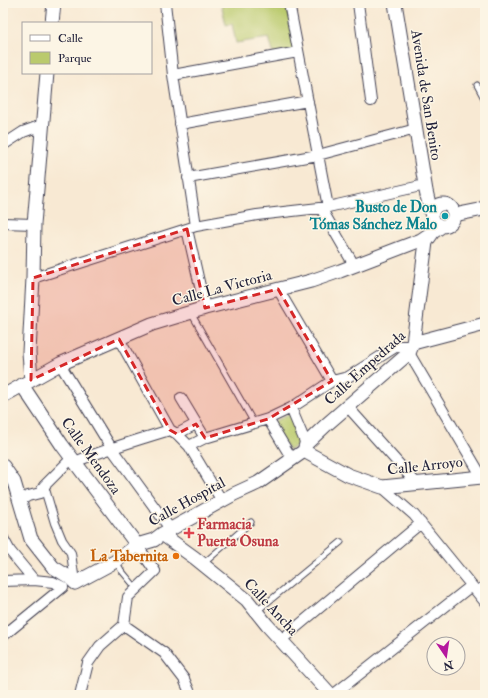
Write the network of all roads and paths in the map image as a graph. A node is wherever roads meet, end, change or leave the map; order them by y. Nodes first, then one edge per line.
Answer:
1 (54, 3) edge
2 (165, 3) edge
3 (289, 3) edge
4 (358, 3) edge
5 (395, 3) edge
6 (52, 22) edge
7 (298, 52) junction
8 (47, 74) edge
9 (173, 75) junction
10 (477, 85) dead end
11 (485, 100) edge
12 (371, 101) dead end
13 (308, 102) junction
14 (180, 124) junction
15 (42, 125) junction
16 (416, 129) junction
17 (3, 145) edge
18 (318, 155) junction
19 (188, 178) junction
20 (425, 188) junction
21 (440, 205) junction
22 (324, 207) junction
23 (485, 207) edge
24 (454, 216) junction
25 (432, 217) junction
26 (3, 224) edge
27 (34, 224) junction
28 (191, 228) junction
29 (438, 229) junction
30 (354, 265) junction
31 (33, 278) junction
32 (278, 289) junction
33 (205, 308) junction
34 (190, 312) junction
35 (485, 325) edge
36 (119, 339) junction
37 (412, 347) junction
38 (60, 364) junction
39 (332, 381) junction
40 (26, 382) junction
41 (3, 396) edge
42 (181, 398) dead end
43 (347, 406) junction
44 (291, 408) junction
45 (268, 419) junction
46 (254, 423) junction
47 (196, 424) junction
48 (174, 432) junction
49 (205, 438) junction
50 (189, 446) junction
51 (305, 448) junction
52 (112, 449) junction
53 (292, 459) junction
54 (74, 460) junction
55 (3, 466) edge
56 (484, 477) edge
57 (417, 484) junction
58 (44, 486) junction
59 (382, 487) junction
60 (20, 501) junction
61 (222, 501) junction
62 (251, 522) dead end
63 (421, 523) junction
64 (166, 532) junction
65 (3, 538) edge
66 (341, 542) dead end
67 (136, 545) junction
68 (116, 561) junction
69 (203, 565) junction
70 (34, 580) junction
71 (3, 581) edge
72 (69, 585) junction
73 (478, 588) edge
74 (137, 589) junction
75 (485, 602) edge
76 (256, 612) junction
77 (124, 625) junction
78 (3, 636) edge
79 (281, 640) junction
80 (80, 695) edge
81 (191, 695) edge
82 (332, 695) edge

1 - 6 street
2 - 9 street
3 - 7 street
4 - 12 street
5 - 16 street, Avenida de San Benito
7 - 9 street
7 - 13 street
8 - 15 street
9 - 14 street
10 - 11 lane
13 - 14 street
13 - 18 street
14 - 19 street
15 - 17 street
15 - 27 street
16 - 18 street
16 - 20 street, Avenida de San Benito
18 - 19 street
18 - 22 street
19 - 28 street
20 - 21 street
20 - 22 street
20 - 25 street, Avenida de San Benito
21 - 24 street
21 - 25 street
22 - 28 street
22 - 30 street
23 - 24 street
24 - 29 street
25 - 29 street
26 - 27 street
27 - 31 street
28 - 31 street
28 - 33 street
29 - 30 street, Calle La Victoria
29 - 37 street
30 - 32 street, Calle La Victoria
31 - 40 street
32 - 33 street, Calle La Victoria
32 - 39 street
33 - 34 street, Calle La Victoria
34 - 36 street, Calle La Victoria
34 - 46 lane
35 - 37 street, Calle Empedrada
36 - 38 street, Calle La Victoria
36 - 48 street
37 - 39 street
37 - 43 street, Calle Empedrada
37 - 56 street
38 - 40 street, Calle La Victoria
38 - 52 street
39 - 44 street
40 - 41 street, Calle La Victoria
40 - 54 street, Calle Mendoza
42 - 47 street
43 - 51 street, Calle Empedrada
43 - 57 street
44 - 45 street
44 - 51 street
45 - 46 street
45 - 53 street
46 - 49 street
47 - 48 street
47 - 49 street
48 - 50 street
48 - 52 street
49 - 50 street
50 - 61 street
51 - 53 street, Calle Hospital
51 - 59 street, Calle Arroyo
52 - 54 street
52 - 64 street
53 - 61 street, Calle Hospital
54 - 58 street
54 - 67 street, Calle Mendoza
55 - 60 street
56 - 57 street, Calle Arroyo
57 - 59 street, Calle Arroyo
58 - 60 street
58 - 72 street
59 - 63 street
60 - 72 street
61 - 64 street, Calle Hospital
62 - 69 lane
63 - 73 street
63 - 79 street
64 - 67 street, Calle Hospital
64 - 69 street, Calle Ancha
65 - 70 street
66 - 76 lane
67 - 68 street, Calle Hospital
67 - 74 street
68 - 72 street, Calle Hospital
68 - 74 lane
69 - 76 street, Calle Ancha
70 - 71 street
70 - 72 street
72 - 78 street
73 - 75 street
73 - 82 street
74 - 77 street
76 - 79 street, Calle Ancha
77 - 80 street
77 - 81 street
79 - 82 street, Calle Ancha

